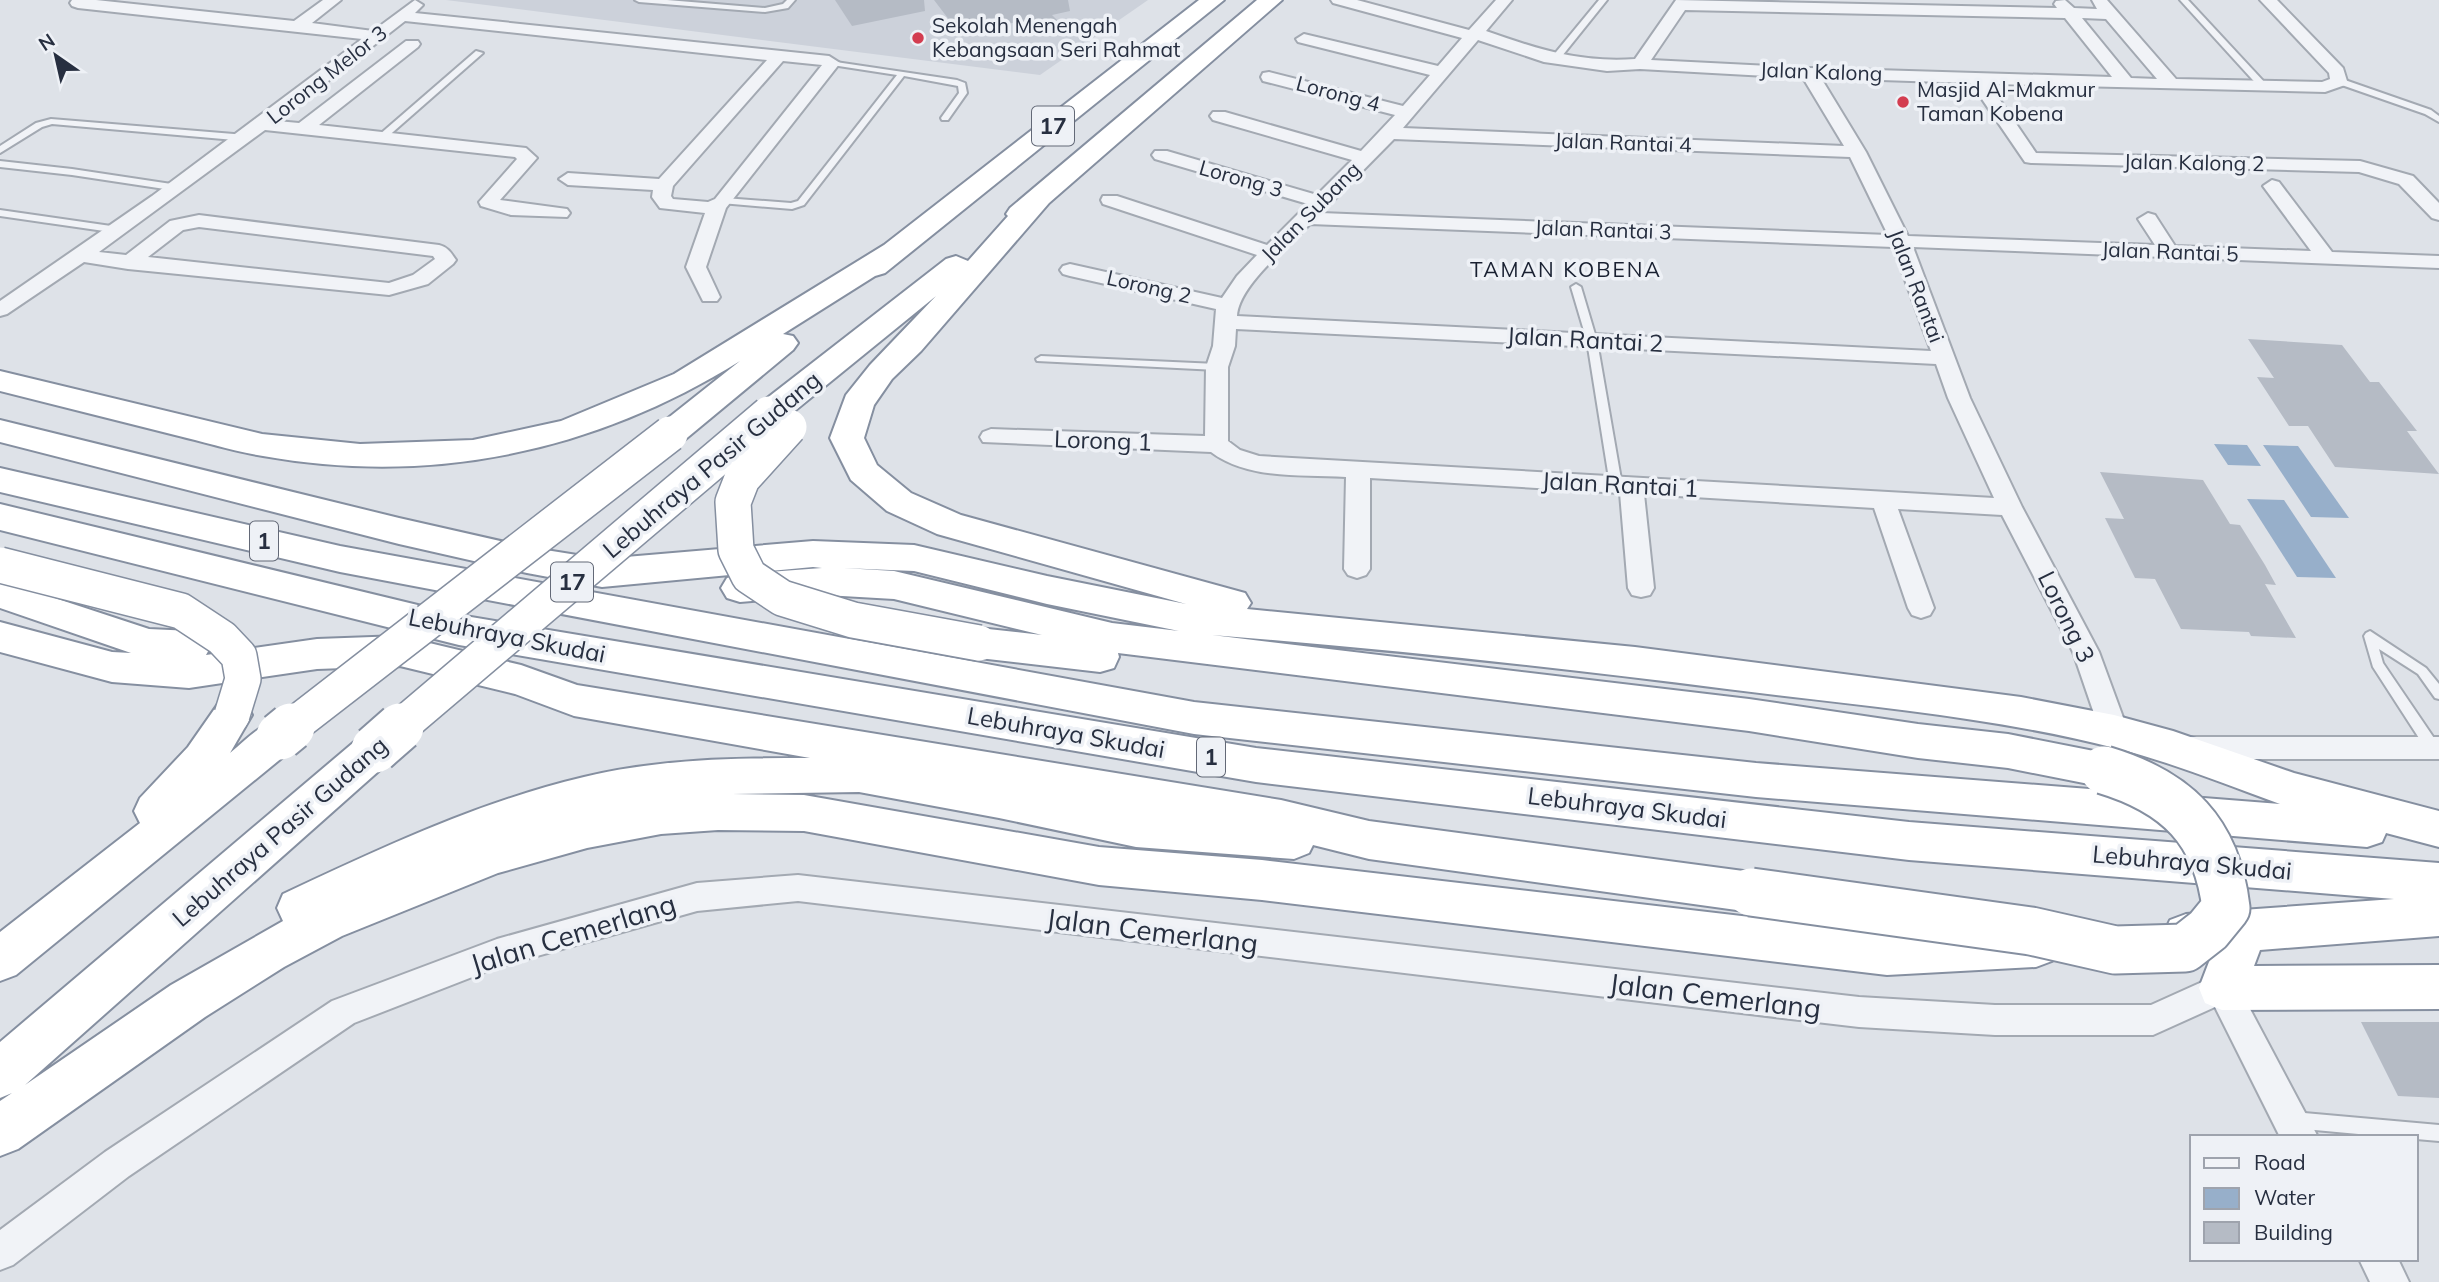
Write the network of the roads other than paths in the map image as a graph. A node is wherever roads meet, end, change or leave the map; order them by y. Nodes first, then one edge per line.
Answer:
1 (210, 0) edge
2 (333, 0) edge
3 (422, 0) edge
4 (639, 0) edge
5 (791, 0) edge
6 (1213, 0) edge
7 (1271, 0) edge
8 (1503, 0) edge
9 (1602, 0) edge
10 (2098, 0) edge
11 (2184, 0) edge
12 (2268, 0) edge
13 (1339, 1) edge
14 (1682, 2) edge
15 (78, 3) dead end
16 (125, 4) edge
17 (1946, 5) edge
18 (261, 6) dead end
19 (2064, 6) edge
20 (188, 14) junction
21 (2110, 14) junction
22 (402, 16) junction
23 (243, 19) junction
24 (297, 26) junction
25 (1473, 35) junction
26 (377, 36) junction
27 (1304, 39) dead end
28 (412, 44) dead end
29 (479, 53) dead end
30 (779, 56) junction
31 (1555, 59) junction
32 (832, 63) junction
33 (1640, 64) junction
34 (903, 72) junction
35 (1441, 72) junction
36 (1809, 73) junction
37 (1975, 76) junction
38 (1269, 77) dead end
39 (2339, 81) junction
40 (2125, 82) junction
41 (2170, 83) junction
42 (2264, 87) junction
43 (1406, 112) junction
44 (1219, 116) dead end
45 (945, 118) dead end
46 (2439, 120) edge
47 (263, 125) junction
48 (303, 129) junction
49 (1389, 133) junction
50 (382, 137) junction
51 (246, 138) junction
52 (0, 150) edge
53 (1857, 152) junction
54 (1161, 155) dead end
55 (1364, 158) junction
56 (0, 164) edge
57 (568, 179) dead end
58 (664, 185) junction
59 (2272, 186) dead end
60 (178, 188) junction
61 (1040, 198) junction
62 (1110, 200) dead end
63 (1322, 202) junction
64 (721, 203) junction
65 (0, 213) edge
66 (560, 213) dead end
67 (2439, 214) edge
68 (1306, 218) junction
69 (2148, 219) dead end
70 (118, 230) junction
71 (1901, 242) junction
72 (893, 252) junction
73 (2169, 252) junction
74 (1271, 253) junction
75 (83, 256) junction
76 (2326, 258) junction
77 (2439, 262) edge
78 (128, 263) junction
79 (1070, 270) dead end
80 (1576, 287) dead end
81 (710, 298) dead end
82 (0, 310) edge
83 (1227, 314) junction
84 (1592, 341) junction
85 (1943, 358) junction
86 (1041, 359) dead end
87 (1217, 367) junction
88 (0, 381) edge
89 (0, 388) edge
90 (779, 421) junction
91 (6, 433) edge
92 (991, 437) dead end
93 (262, 445) junction
94 (1224, 450) junction
95 (1358, 471) junction
96 (0, 480) edge
97 (1624, 485) junction
98 (1882, 500) junction
99 (2010, 507) junction
100 (0, 517) edge
101 (0, 565) edge
102 (1357, 569) dead end
103 (1642, 588) dead end
104 (0, 594) edge
105 (529, 594) junction
106 (1921, 608) dead end
107 (459, 630) junction
108 (1329, 630) junction
109 (0, 637) edge
110 (2439, 694) edge
111 (2173, 748) junction
112 (2436, 748) edge
113 (2109, 750) junction
114 (1048, 794) junction
115 (2439, 830) edge
116 (2439, 883) edge
117 (2439, 916) edge
118 (2244, 931) junction
119 (16, 947) edge
120 (2439, 987) edge
121 (2222, 988) junction
122 (0, 1074) edge
123 (0, 1121) edge
124 (2295, 1128) edge
125 (0, 1131) edge
126 (2439, 1133) edge
127 (0, 1252) edge
128 (2378, 1261) edge
129 (2391, 1282) edge

1 - 20 street
2 - 24 street
3 - 22 street
4 - 5 lane
6 - 72 highway, Lebuhraya Pasir Gudang / 17
7 - 61 highway, 17
8 - 25 street, Jalan Subang
9 - 31 lane
10 - 21 street
11 - 42 lane
12 - 39 street
13 - 25 street, Jalan Kalong
14 - 17 street
14 - 33 street
15 - 16 street
16 - 20 street
17 - 19 street
18 - 23 street
19 - 21 street
19 - 40 street
20 - 23 street
21 - 41 street
22 - 26 street, Lorong Melor 3
22 - 30 street, Lorong Melor 3
23 - 24 street
24 - 26 street
25 - 31 street, Jalan Kalong
25 - 35 street, Jalan Subang
26 - 47 street, Lorong Melor 3
27 - 35 street
28 - 48 street
29 - 50 lane
30 - 32 street, Lorong Melor 3
30 - 58 street
31 - 33 street, Jalan Kalong
32 - 34 lane
32 - 64 street
33 - 36 street, Jalan Kalong
34 - 45 lane
34 - 64 lane
35 - 43 street, Jalan Subang
36 - 37 street, Jalan Kalong
36 - 53 street, Jalan Rantai
37 - 40 street, Jalan Kalong
37 - 67 street, Jalan Kalong 2
38 - 43 street, Lorong 4
39 - 42 street, Jalan Kalong
39 - 46 lane
40 - 41 street, Jalan Kalong
41 - 42 street, Jalan Kalong
43 - 49 street, Jalan Subang
44 - 55 street
47 - 48 street
47 - 51 street, Lorong Melor 3
48 - 50 street
49 - 53 street, Jalan Rantai 4
49 - 55 street, Jalan Subang
50 - 66 street
51 - 52 lane
51 - 60 street, Lorong Melor 3
53 - 71 street, Jalan Rantai
54 - 63 street, Lorong 3
55 - 63 street, Jalan Subang
56 - 60 lane
57 - 58 street
58 - 64 street
59 - 76 street
60 - 70 street, Lorong Melor 3
61 - 90 highway
61 - 108 highway
62 - 74 street
63 - 68 street, Jalan Subang
64 - 81 street
65 - 70 lane
68 - 71 street, Jalan Rantai 3
68 - 74 street, Jalan Subang
69 - 73 street
70 - 75 street, Lorong Melor 3
71 - 73 street, Jalan Rantai 5
71 - 85 street, Jalan Rantai
72 - 93 highway
72 - 119 highway, Lebuhraya Pasir Gudang / 17, bridge
73 - 76 street, Jalan Rantai 5
74 - 83 street, Jalan Subang
75 - 78 street
75 - 82 street, Lorong Melor 3
76 - 77 street, Jalan Rantai 5
78 - 78 street
79 - 83 street, Lorong 2
80 - 84 lane
83 - 84 street, Jalan Rantai 2
83 - 87 street, Jalan Subang
84 - 85 street, Jalan Rantai 2
84 - 97 lane
85 - 99 street, Jalan Rantai
86 - 87 lane
87 - 94 street, Jalan Subang
88 - 93 highway
89 - 93 highway
90 - 113 highway, bridge
90 - 122 highway, Lebuhraya Pasir Gudang / 17, bridge
91 - 108 highway
92 - 94 street, Lorong 1
94 - 95 street, Jalan Rantai 1
95 - 97 street, Jalan Rantai 1
95 - 102 street
96 - 105 highway, Lebuhraya Skudai / 1
97 - 98 street, Jalan Rantai 1
97 - 103 street
98 - 99 street, Jalan Rantai 1
98 - 106 street
99 - 113 street, Lorong 3
100 - 107 highway, Lebuhraya Skudai / 1
101 - 119 highway, bridge
104 - 107 highway
105 - 113 highway
105 - 115 highway, Lebuhraya Skudai / 1
107 - 116 highway, Lebuhraya Skudai / 1
108 - 113 highway
109 - 114 highway
110 - 112 lane
111 - 112 street
111 - 113 highway
111 - 115 highway
113 - 114 highway, bridge
114 - 123 highway
117 - 118 highway
118 - 121 highway
118 - 125 highway
120 - 121 highway
121 - 124 street
121 - 127 street, Jalan Cemerlang
124 - 126 lane
128 - 129 street

